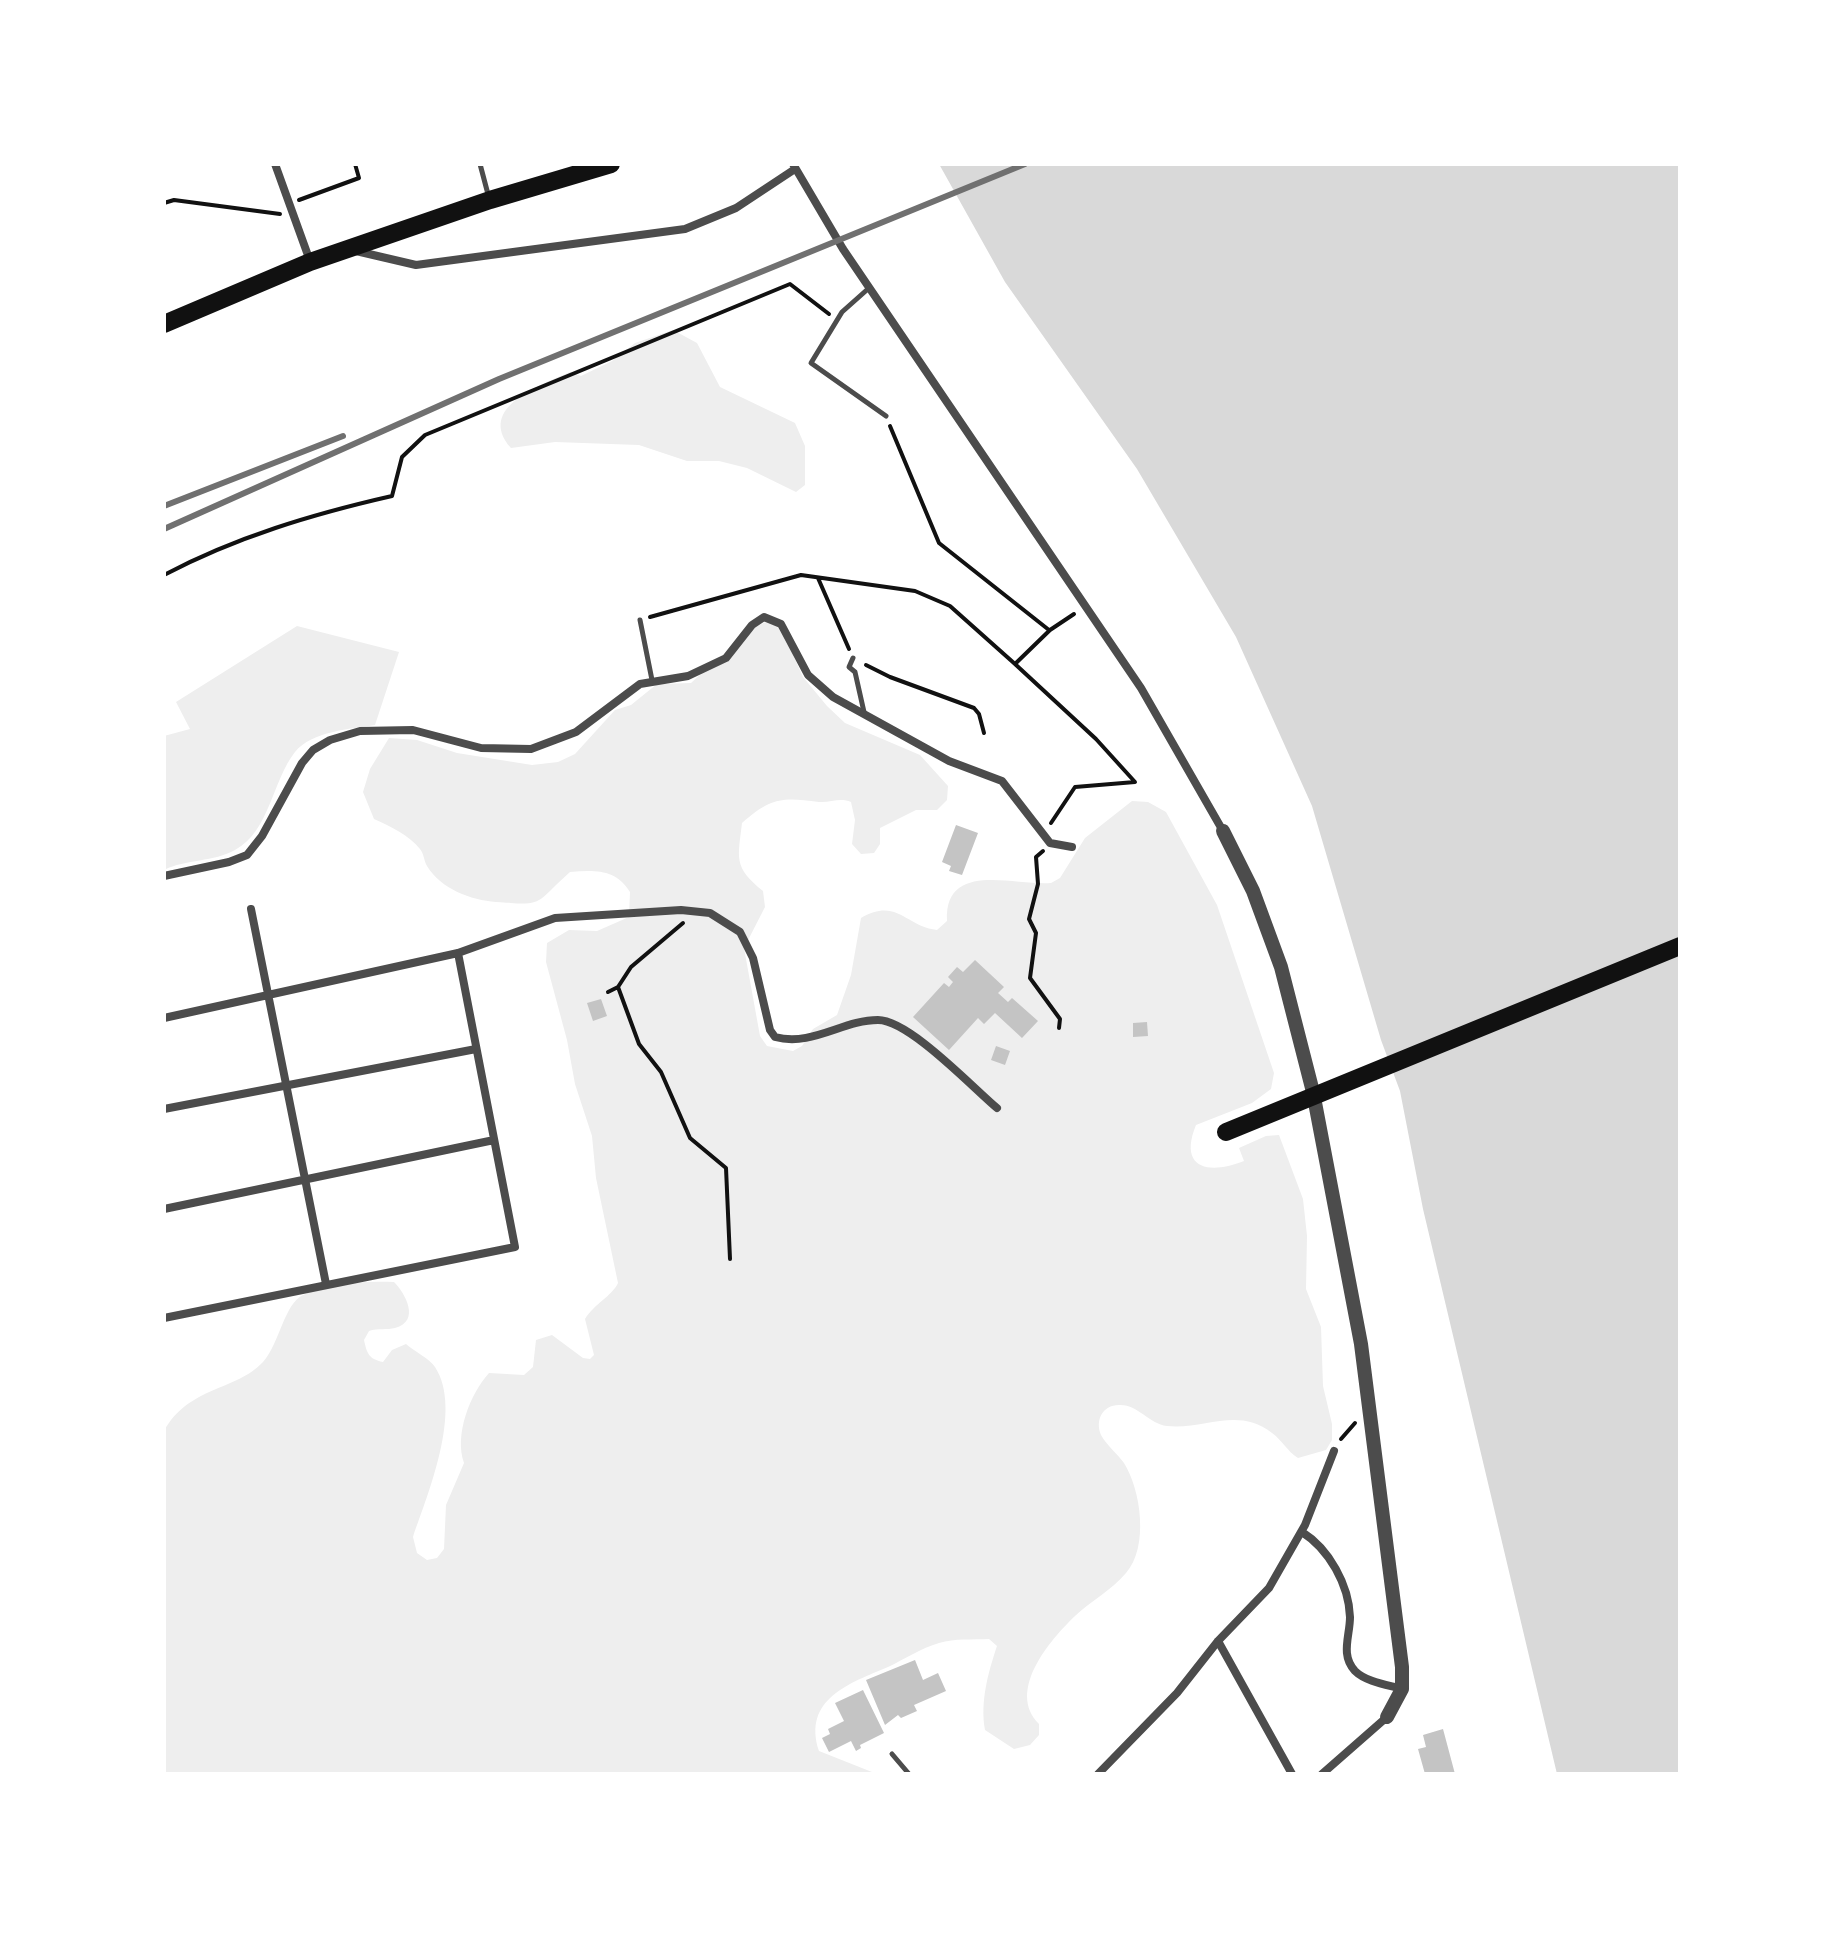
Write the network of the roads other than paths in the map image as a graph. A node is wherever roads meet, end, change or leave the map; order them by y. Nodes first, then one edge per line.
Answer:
1 (275, 164) edge
2 (480, 164) edge
3 (611, 164) edge
4 (794, 167) edge
5 (490, 200) junction
6 (348, 249) junction
7 (310, 262) junction
8 (870, 288) junction
9 (164, 324) edge
10 (886, 416) road end
11 (640, 620) road end
12 (853, 658) road end
13 (652, 680) junction
14 (865, 717) junction
15 (1223, 831) joint
16 (1072, 847) dead end
17 (164, 876) edge
18 (251, 909) dead end
19 (1677, 947) edge
20 (458, 953) junction
21 (268, 995) junction
22 (164, 1018) edge
23 (476, 1049) junction
24 (287, 1085) junction
25 (1313, 1092) junction
26 (997, 1108) dead end
27 (164, 1109) edge
28 (1226, 1132) dead end
29 (494, 1140) junction
30 (306, 1181) junction
31 (164, 1209) edge
32 (326, 1284) junction
33 (164, 1318) edge
34 (1334, 1451) road end
35 (1302, 1532) junction
36 (1218, 1641) junction
37 (1402, 1689) junction
38 (1387, 1717) joint
39 (892, 1754) dead end
40 (909, 1774) edge
41 (1098, 1774) edge
42 (1292, 1774) edge
43 (1322, 1774) edge

1 - 7 street
2 - 5 lane
3 - 5 highway
4 - 6 street
4 - 8 street
5 - 6 highway
6 - 7 highway
7 - 9 highway
8 - 10 lane
8 - 15 street
11 - 13 lane
12 - 14 lane
13 - 14 street
13 - 17 street
14 - 16 street
15 - 25 street
18 - 21 street
19 - 25 street
19 - 28 highway
20 - 21 street
20 - 23 street
20 - 26 street
21 - 22 street
21 - 24 street
23 - 24 street
23 - 29 street
24 - 27 street
24 - 30 street
25 - 37 street
29 - 30 street
29 - 32 street
30 - 31 street
30 - 32 street
32 - 33 street
34 - 35 street
35 - 36 street
35 - 37 street
36 - 41 street
36 - 42 street
37 - 38 street
38 - 43 street
39 - 40 lane

